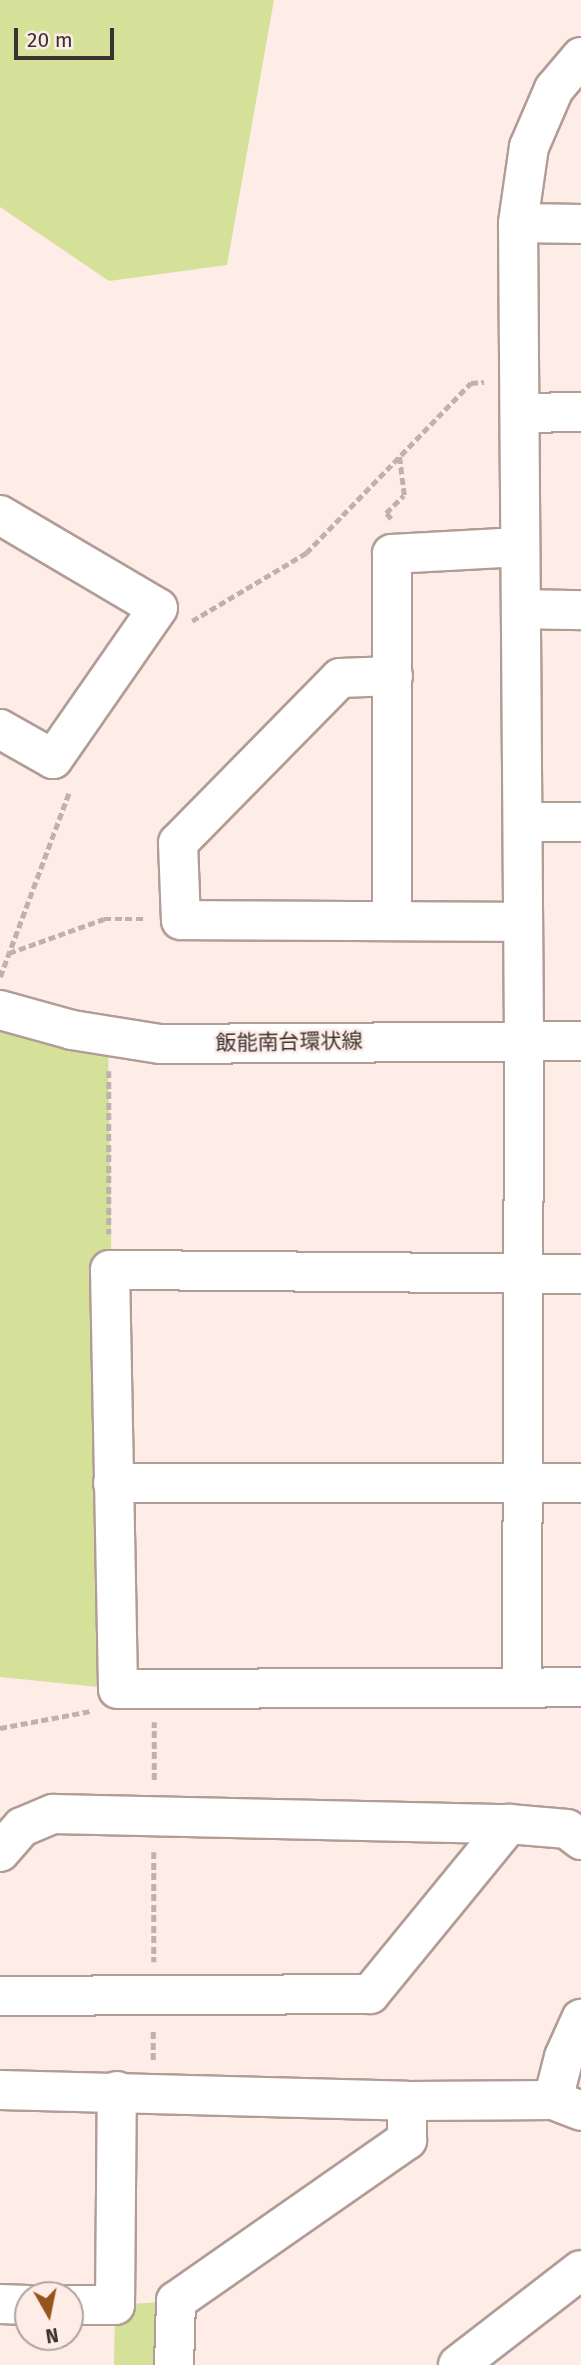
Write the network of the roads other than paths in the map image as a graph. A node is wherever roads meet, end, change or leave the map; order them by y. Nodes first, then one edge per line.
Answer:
1 (581, 57) edge
2 (518, 223) junction
3 (581, 224) edge
4 (520, 397) junction
5 (581, 412) edge
6 (0, 515) edge
7 (520, 547) junction
8 (521, 609) junction
9 (581, 610) edge
10 (393, 676) junction
11 (0, 729) edge
12 (523, 821) junction
13 (581, 822) edge
14 (392, 920) junction
15 (523, 922) junction
16 (0, 1010) edge
17 (524, 1040) junction
18 (581, 1041) edge
19 (525, 1274) junction
20 (581, 1274) edge
21 (113, 1483) junction
22 (524, 1483) junction
23 (581, 1483) edge
24 (522, 1687) junction
25 (581, 1687) edge
26 (509, 1824) junction
27 (581, 1840) edge
28 (0, 1852) edge
29 (0, 1996) edge
30 (581, 2019) edge
31 (0, 2090) edge
32 (135, 2092) junction
33 (407, 2101) junction
34 (567, 2106) edge
35 (581, 2270) edge
36 (84, 2305) edge
37 (174, 2365) edge
38 (458, 2365) edge

1 - 2 street
2 - 3 street
2 - 4 street
4 - 5 street
4 - 7 street
6 - 11 street
7 - 8 street
7 - 10 street
8 - 9 street
8 - 12 street
10 - 14 street
10 - 14 street
12 - 13 street
12 - 15 street
14 - 15 street
15 - 17 street
16 - 17 street, 飯能南台環状線
17 - 18 street, 飯能南台環状線
17 - 19 street
19 - 20 street
19 - 21 street
19 - 22 street
21 - 22 street
21 - 24 street
22 - 23 street
22 - 24 street
24 - 25 street
26 - 27 street
26 - 28 street
26 - 29 street
30 - 34 street
31 - 32 street
32 - 33 street
32 - 36 street
33 - 34 street
33 - 37 street
35 - 38 street

